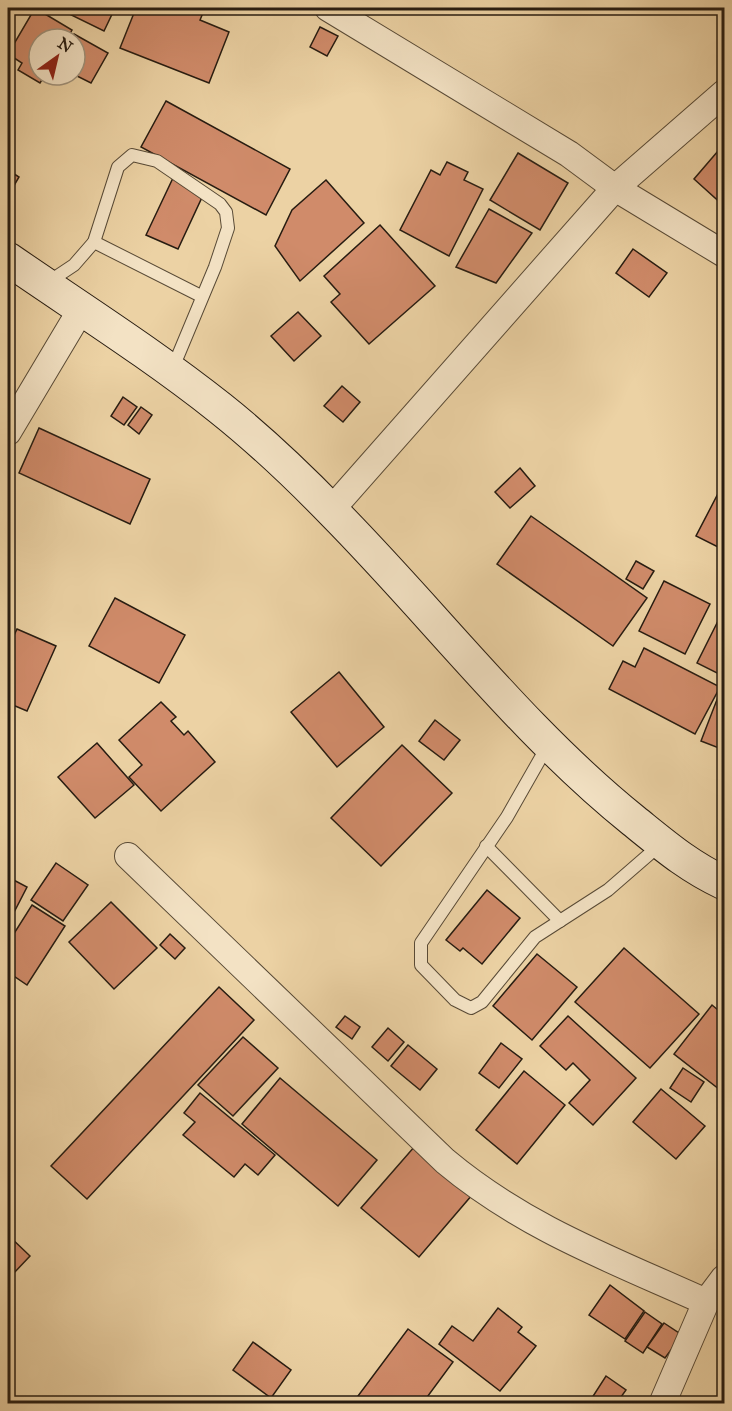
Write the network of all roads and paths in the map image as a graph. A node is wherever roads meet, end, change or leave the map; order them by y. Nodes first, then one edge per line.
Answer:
1 (328, 8) edge
2 (724, 93) edge
3 (615, 188) junction
4 (94, 242) junction
5 (724, 254) edge
6 (8, 260) edge
7 (44, 285) junction
8 (201, 296) junction
9 (82, 308) junction
10 (172, 371) junction
11 (8, 432) edge
12 (331, 510) junction
13 (549, 744) junction
14 (662, 843) junction
15 (486, 846) junction
16 (128, 856) dead end
17 (724, 883) edge
18 (560, 921) junction
19 (724, 1278) edge
20 (706, 1302) junction
21 (662, 1404) edge

1 - 3 street
2 - 3 street
3 - 5 street
3 - 12 street
4 - 7 lane
4 - 8 lane
4 - 8 lane
6 - 7 main road
7 - 9 main road
8 - 10 lane
9 - 10 main road
9 - 11 street
10 - 12 main road
12 - 13 main road
13 - 14 main road
13 - 15 lane
14 - 17 main road
14 - 18 lane
15 - 18 lane
15 - 18 lane
16 - 20 street
19 - 20 street
20 - 21 street

